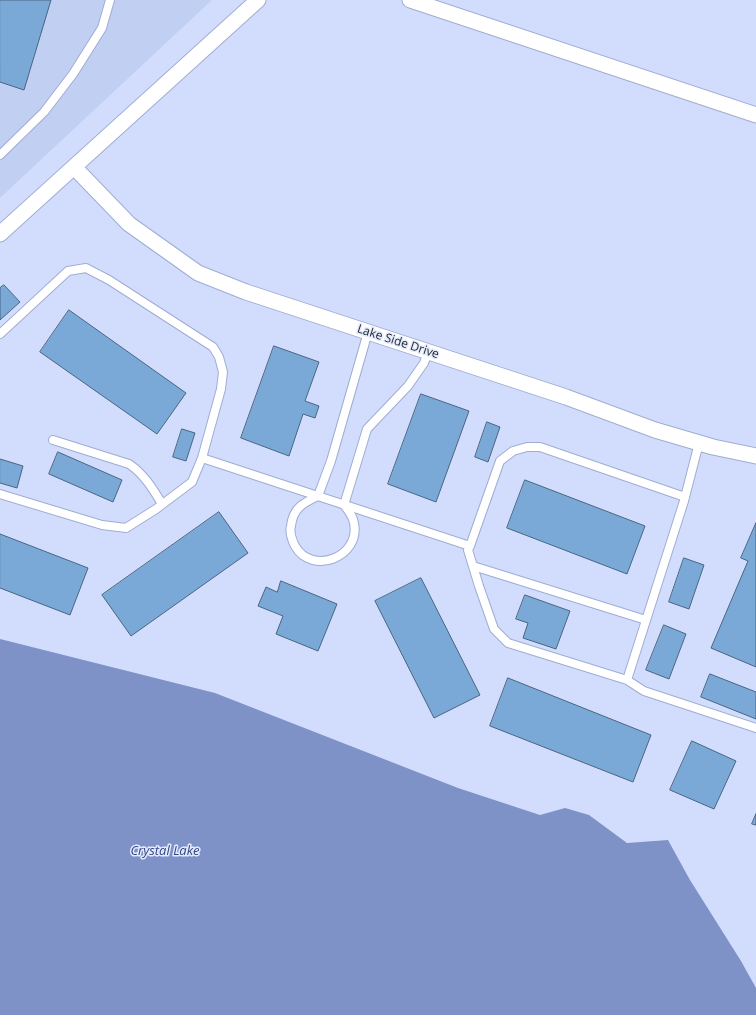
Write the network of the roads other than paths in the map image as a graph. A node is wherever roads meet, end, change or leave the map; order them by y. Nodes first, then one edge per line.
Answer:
1 (110, 0) edge
2 (258, 0) edge
3 (410, 0) edge
4 (756, 115) edge
5 (0, 155) edge
6 (74, 167) junction
7 (0, 234) edge
8 (368, 332) junction
9 (0, 334) edge
10 (428, 352) junction
11 (53, 440) dead end
12 (700, 443) junction
13 (756, 456) edge
14 (202, 458) junction
15 (0, 494) edge
16 (318, 496) junction
17 (685, 497) junction
18 (162, 504) junction
19 (344, 504) junction
20 (470, 546) junction
21 (473, 566) junction
22 (646, 620) junction
23 (627, 680) junction
24 (756, 728) edge

1 - 5 lane
2 - 6 street
3 - 4 street
6 - 7 street
6 - 8 street, Lake Side Drive
8 - 10 street, Lake Side Drive
8 - 16 lane
9 - 14 lane
10 - 12 street, Lake Side Drive
10 - 19 lane
11 - 18 lane
12 - 13 street, Lake Side Drive
12 - 17 lane
14 - 16 lane
14 - 18 lane
15 - 18 lane
16 - 19 lane
16 - 19 lane
17 - 20 lane
17 - 22 lane
19 - 20 lane
20 - 21 lane
21 - 22 lane
21 - 23 lane
22 - 23 lane
23 - 24 lane

